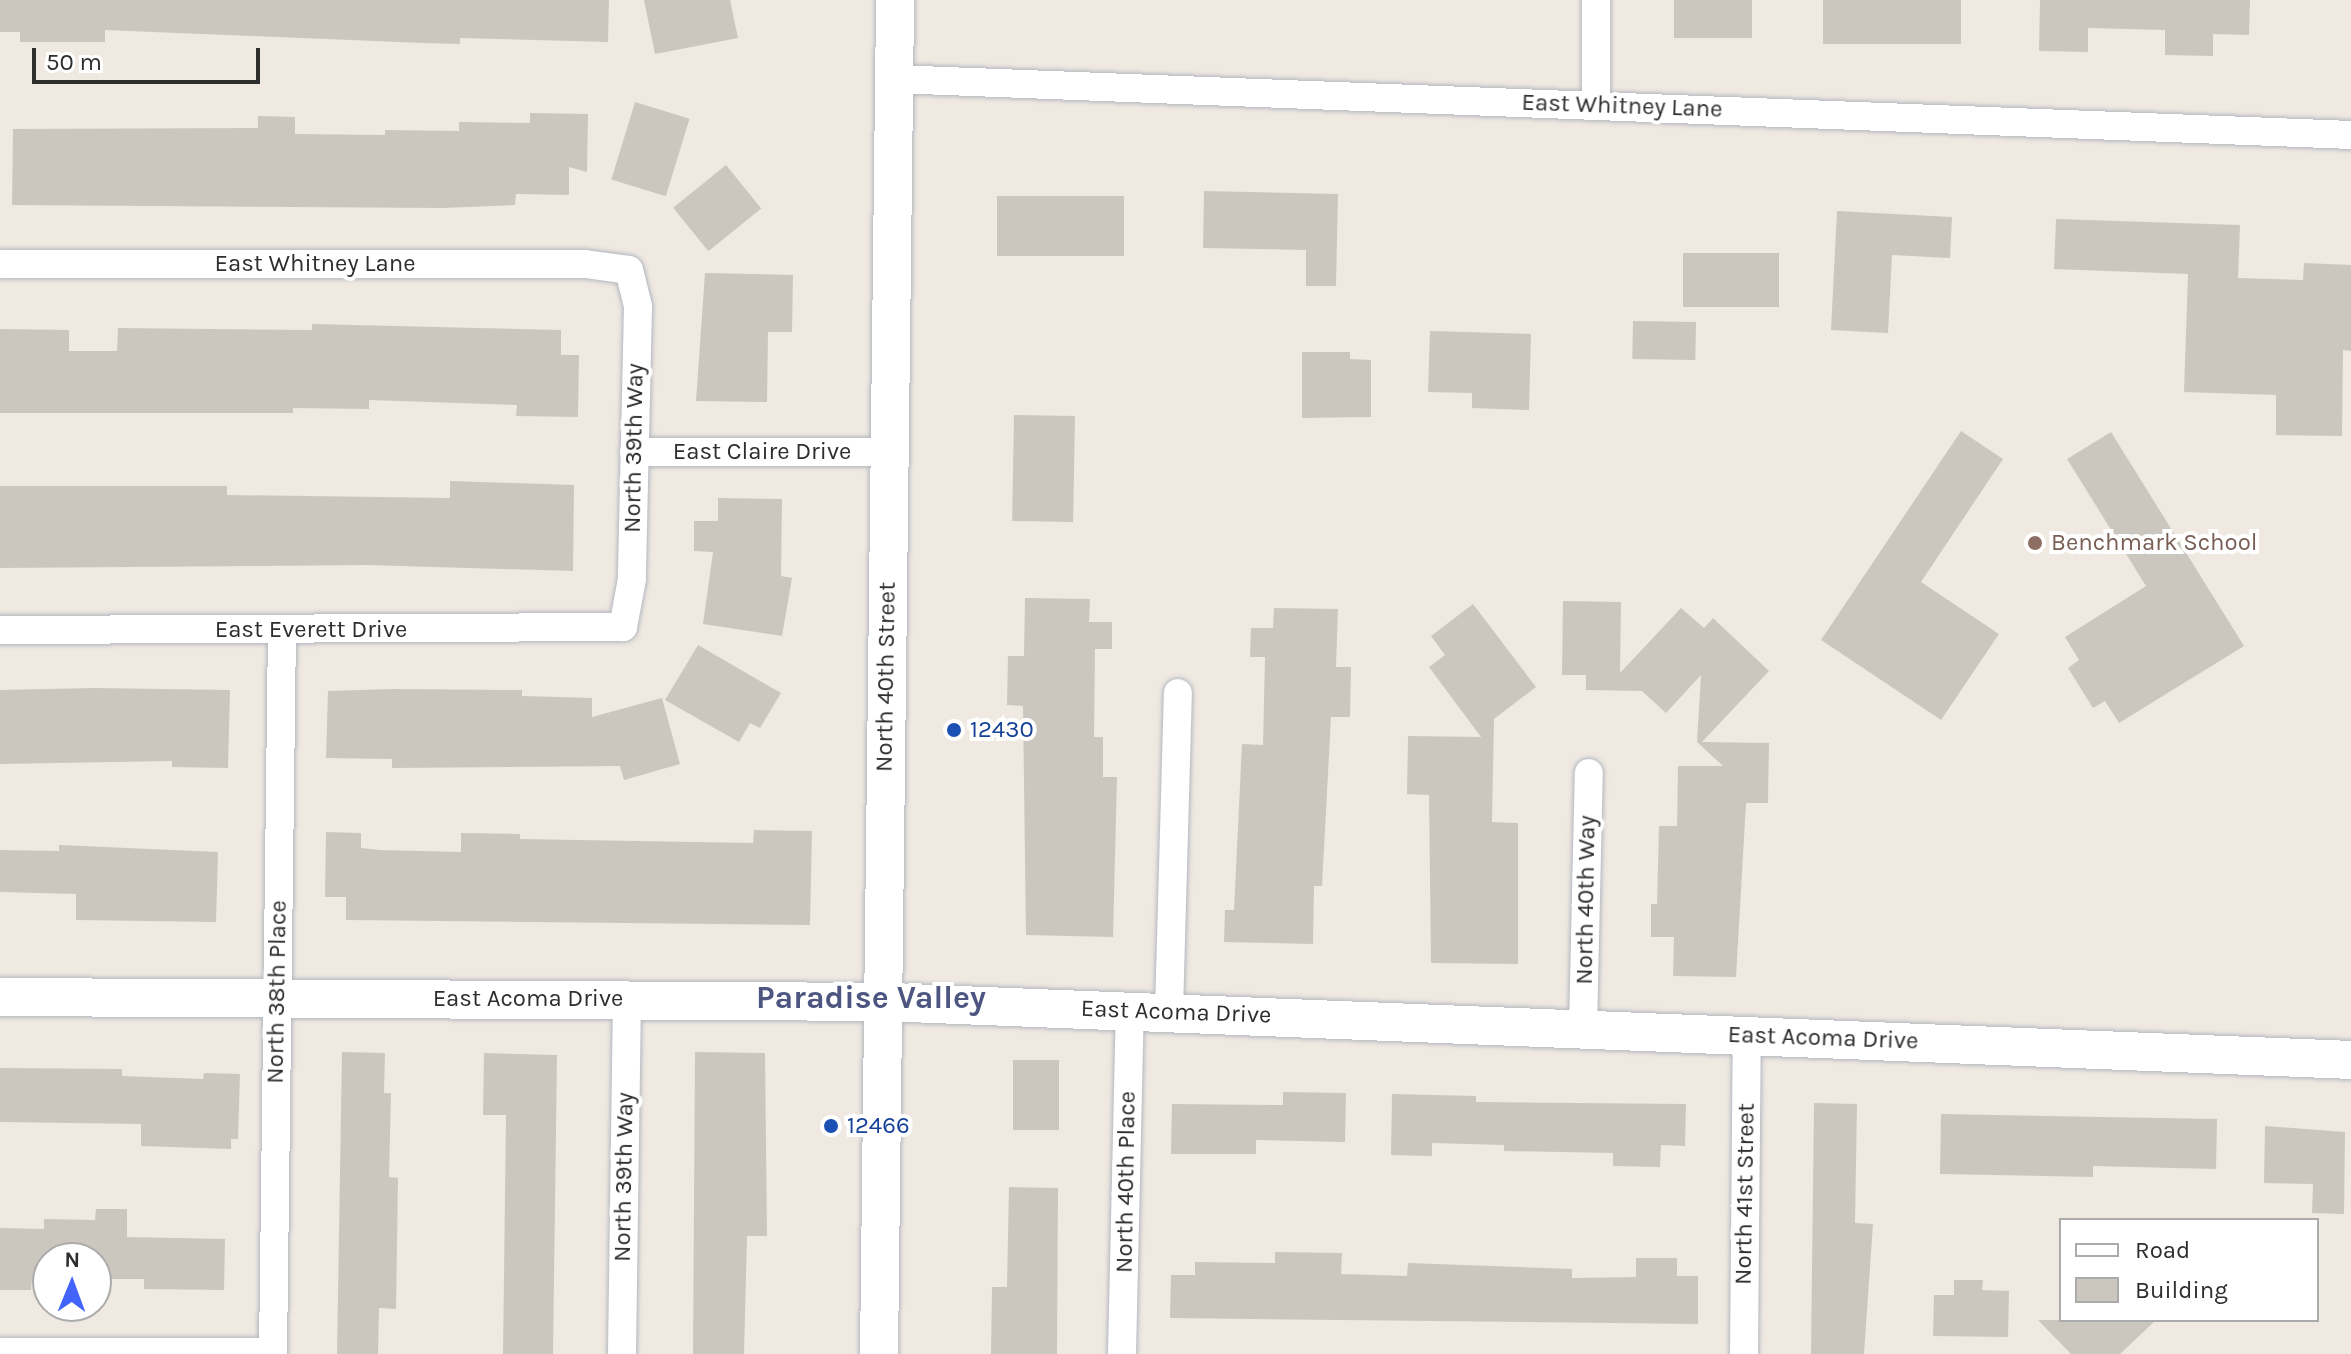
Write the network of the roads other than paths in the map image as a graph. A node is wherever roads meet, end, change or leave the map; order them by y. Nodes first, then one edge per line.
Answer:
1 (895, 0) edge
2 (1596, 0) edge
3 (894, 79) junction
4 (1596, 106) junction
5 (2351, 135) edge
6 (0, 264) edge
7 (629, 270) joint
8 (634, 452) junction
9 (890, 452) junction
10 (623, 627) joint
11 (0, 630) edge
12 (282, 630) junction
13 (1178, 693) dead end
14 (1589, 773) dead end
15 (0, 997) edge
16 (276, 999) junction
17 (627, 999) junction
18 (883, 1002) junction
19 (1130, 1010) junction
20 (1169, 1011) junction
21 (1583, 1028) junction
22 (1747, 1035) junction
23 (2351, 1060) edge
24 (0, 1352) edge
25 (273, 1353) edge
26 (622, 1354) edge
27 (879, 1354) edge
28 (1122, 1354) edge
29 (1744, 1354) edge

1 - 3 street, North 40th Street
2 - 4 street
3 - 4 street, East Whitney Lane
3 - 9 street, North 40th Street
4 - 5 street, East Whitney Lane
6 - 7 street, East Whitney Lane
7 - 8 street, North 39th Way
8 - 9 street, East Claire Drive
8 - 10 street, North 39th Way
9 - 18 street, North 40th Street
10 - 12 street, East Everett Drive
11 - 12 street, East Everett Drive
12 - 16 street, North 38th Place
13 - 20 street
14 - 21 street, North 40th Way
15 - 16 street, East Acoma Drive
16 - 17 street, East Acoma Drive
16 - 25 street, North 38th Place
17 - 18 street, East Acoma Drive
17 - 26 street, North 39th Way
18 - 19 street, East Acoma Drive
18 - 27 street, North 40th Street
19 - 20 street, East Acoma Drive
19 - 28 street, North 40th Place
20 - 21 street, East Acoma Drive
21 - 22 street, East Acoma Drive
22 - 23 street, East Acoma Drive
22 - 29 street, North 41st Street
24 - 25 street

